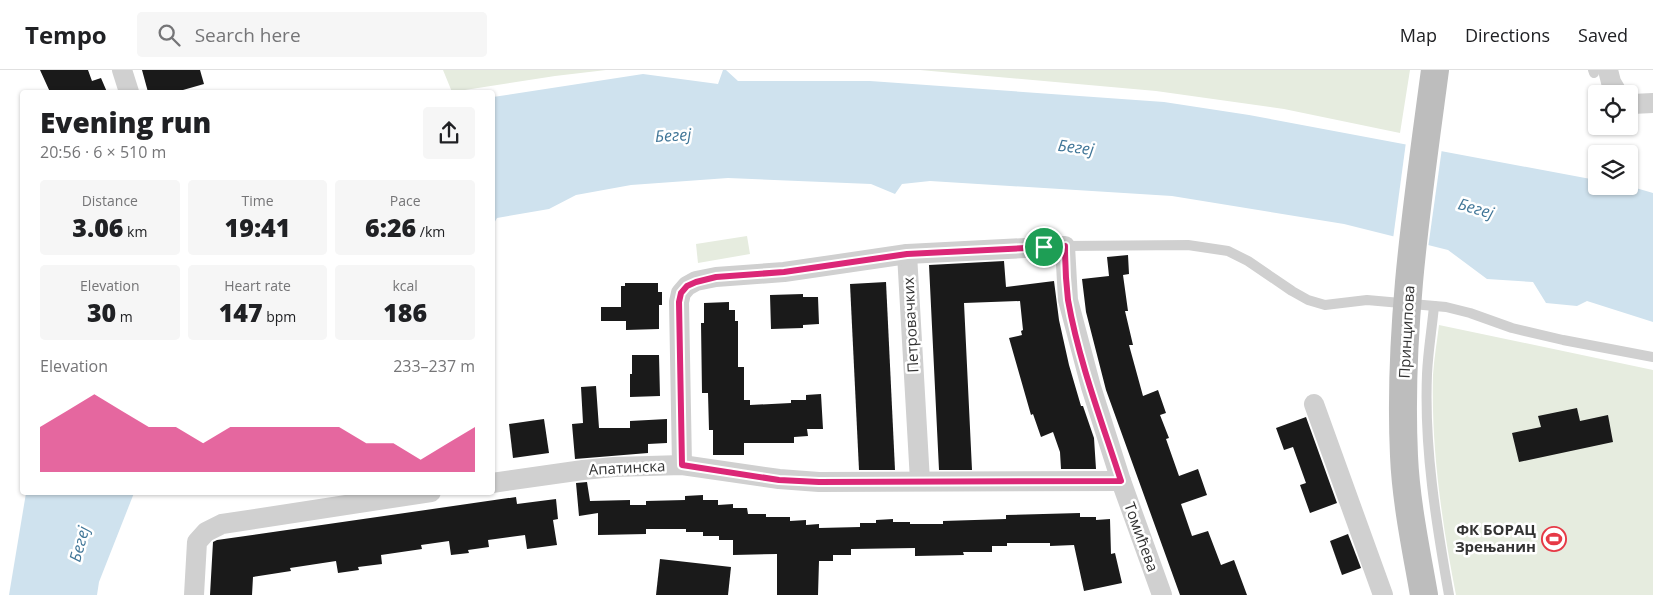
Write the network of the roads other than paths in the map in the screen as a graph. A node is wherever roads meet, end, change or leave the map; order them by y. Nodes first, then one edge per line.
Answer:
1 (122, 70) edge
2 (1436, 70) edge
3 (1598, 71) edge
4 (1611, 85) edge
5 (128, 90) edge
6 (1653, 103) edge
7 (1638, 104) edge
8 (1065, 246) junction
9 (907, 254) junction
10 (1434, 306) junction
11 (1653, 357) edge
12 (1314, 404) dead end
13 (682, 465) junction
14 (920, 481) junction
15 (1121, 481) junction
16 (495, 483) edge
17 (411, 495) edge
18 (194, 595) edge
19 (1162, 595) edge
20 (1383, 595) edge
21 (1424, 595) edge
22 (1449, 595) edge

1 - 5 street
2 - 21 street, Принципова
3 - 4 street
6 - 7 street
8 - 9 street
8 - 10 lane
8 - 15 street, Томићева
9 - 13 street, Петровачких
9 - 14 street, Петровачких
10 - 11 lane
10 - 22 lane
12 - 20 street
13 - 14 street, Апатинска
13 - 16 street, Апатинска
14 - 15 street, Апатинска
15 - 19 street, Томићева
17 - 18 street

